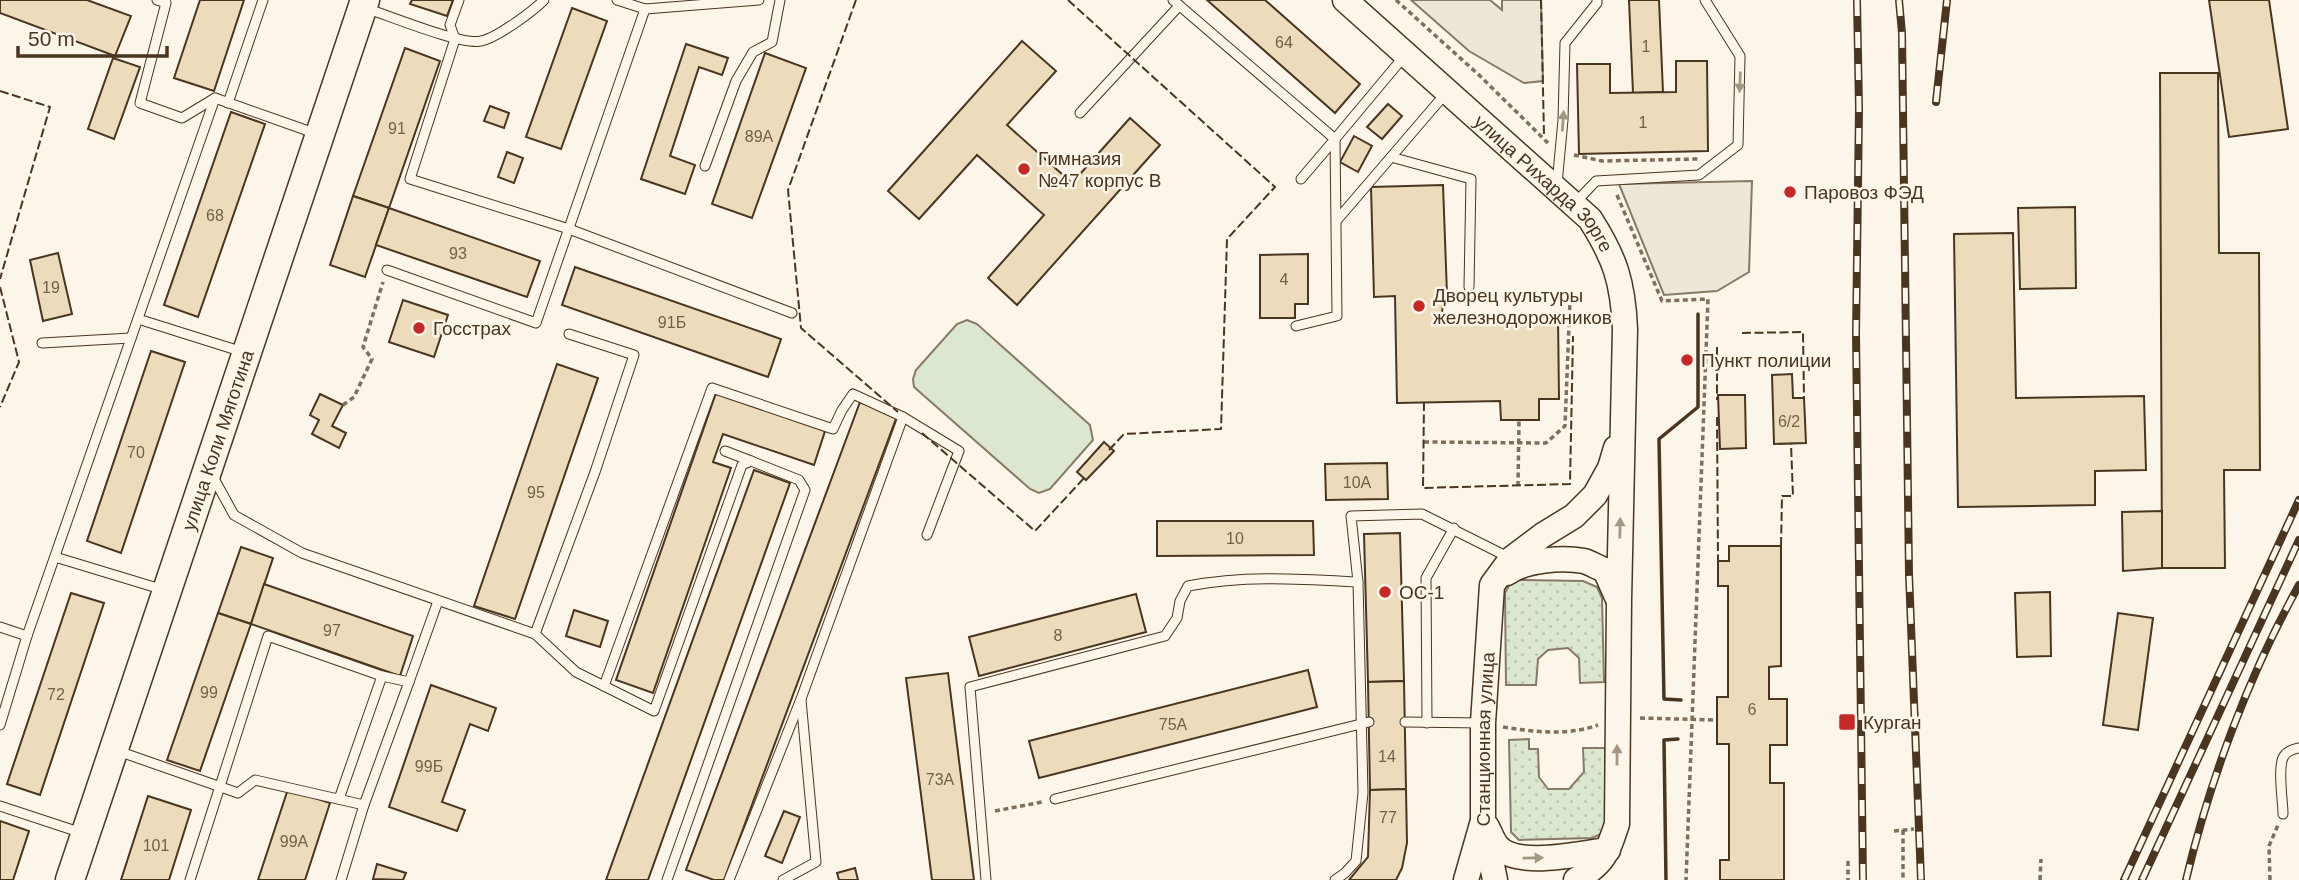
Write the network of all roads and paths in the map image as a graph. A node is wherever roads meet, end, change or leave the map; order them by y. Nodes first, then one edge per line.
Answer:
1 (158, 0) edge
2 (264, 0) edge
3 (459, 0) edge
4 (544, 0) edge
5 (617, 0) edge
6 (759, 0) edge
7 (780, 0) edge
8 (1345, 0) edge
9 (1396, 0) edge
10 (1597, 0) edge
11 (1705, 0) edge
12 (1176, 3) edge
13 (364, 4) edge
14 (645, 9) junction
15 (455, 39) junction
16 (1406, 54) junction
17 (1447, 92) junction
18 (215, 98) junction
19 (228, 103) junction
20 (1080, 113) dead end
21 (320, 135) junction
22 (1335, 139) junction
23 (1560, 151) junction
24 (1391, 157) junction
25 (1721, 158) junction
26 (1602, 161) junction
27 (705, 166) dead end
28 (1301, 179) dead end
29 (1610, 180) junction
30 (1565, 197) junction
31 (1337, 220) junction
32 (569, 229) junction
33 (387, 270) joint
34 (1469, 287) dead end
35 (1570, 299) dead end
36 (792, 313) dead end
37 (138, 319) junction
38 (1296, 326) dead end
39 (569, 334) dead end
40 (131, 338) junction
41 (42, 343) dead end
42 (247, 353) junction
43 (343, 405) dead end
44 (903, 417) junction
45 (1519, 420) dead end
46 (1622, 424) junction
47 (1424, 442) dead end
48 (1519, 443) junction
49 (725, 451) dead end
50 (751, 461) junction
51 (208, 468) junction
52 (1518, 486) dead end
53 (1454, 528) junction
54 (927, 535) dead end
55 (55, 557) junction
56 (1511, 559) junction
57 (1358, 582) junction
58 (1492, 585) junction
59 (167, 591) junction
60 (1619, 600) junction
61 (438, 601) junction
62 (0, 627) edge
63 (535, 634) junction
64 (27, 636) junction
65 (382, 676) junction
66 (409, 682) junction
67 (604, 686) junction
68 (801, 699) junction
69 (1617, 719) junction
70 (1691, 719) junction
71 (1716, 720) dead end
72 (1365, 722) junction
73 (1405, 722) dead end
74 (1427, 723) junction
75 (1483, 723) junction
76 (0, 725) edge
77 (2299, 748) edge
78 (114, 750) junction
79 (220, 786) junction
80 (339, 799) junction
81 (1055, 799) joint
82 (364, 805) junction
83 (0, 806) edge
84 (2283, 814) joint
85 (980, 815) junction
86 (1483, 820) junction
87 (1914, 829) dead end
88 (1903, 830) junction
89 (1894, 831) dead end
90 (85, 834) junction
91 (2041, 859) dead end
92 (1848, 861) dead end
93 (1592, 870) edge
94 (70, 880) edge
95 (190, 880) edge
96 (341, 880) edge
97 (667, 880) edge
98 (729, 880) edge
99 (783, 880) edge
100 (986, 880) edge
101 (1335, 880) edge
102 (1466, 880) edge
103 (1495, 880) edge
104 (1686, 880) edge
105 (1848, 880) edge
106 (1903, 880) edge
107 (2040, 880) edge
108 (2270, 880) edge

1 - 18 lane
2 - 19 lane
3 - 15 lane
4 - 15 lane
5 - 14 lane
6 - 14 lane
7 - 27 lane
8 - 16 main road, улица Рихарда Зорге
9 - 23 path
23 -> 10 lane
11 -> 25 lane
12 - 20 lane
12 - 22 lane
13 - 15 lane
13 - 21 main road, улица Коли Мяготина
14 - 32 lane
15 - 32 lane
16 - 17 main road, улица Рихарда Зорге
16 - 22 lane
17 - 24 lane
17 - 30 main road, улица Рихарда Зорге
18 - 19 lane
18 - 37 lane
19 - 21 lane
21 - 42 main road, улица Коли Мяготина
22 - 28 lane
22 - 31 lane
23 - 26 path
23 - 30 lane
24 - 31 lane
24 - 34 lane
25 - 26 path
25 - 29 lane
26 - 29 path
29 - 30 lane
29 - 70 path
30 - 46 main road, улица Рихарда Зорге
31 - 38 lane
32 - 33 lane
32 - 36 lane
33 - 43 path
35 - 48 path
37 - 40 lane
37 - 42 lane
39 - 63 lane
40 - 41 lane
40 - 55 lane
42 - 51 main road, улица Коли Мяготина
44 - 54 lane
44 - 67 lane
44 - 68 lane
45 - 48 path
46 - 56 main road
60 -> 46 main road
47 - 48 path
48 - 52 path
49 - 50 lane
50 - 67 lane
50 - 97 lane
51 - 59 main road, улица Коли Мяготина
51 - 61 lane
53 - 56 lane
53 - 57 lane
53 - 74 lane
55 - 59 lane
55 - 64 lane
56 - 58 main road
57 - 72 lane
57 - 85 lane
58 - 60 main road
58 - 75 main road, Станционная улица
59 - 78 main road, улица Коли Мяготина
60 - 69 main road
61 - 63 lane
61 - 66 lane
62 - 64 lane
63 - 67 lane
64 - 76 lane
65 - 66 lane
65 - 79 lane
65 - 80 lane
66 - 82 lane
68 - 98 lane
68 - 99 lane
69 - 70 path
69 - 75 path
93 -> 69 main road
70 - 71 path
70 - 104 path
72 - 81 lane
72 - 101 lane
73 - 74 lane
74 - 75 lane
75 - 86 main road, Станционная улица
77 - 84 lane
78 - 79 lane
78 - 90 main road, улица Коли Мяготина
79 - 80 lane
79 - 95 lane
80 - 82 lane
81 - 85 path
82 - 96 lane
83 - 90 lane
84 - 108 path
85 - 100 lane
86 -> 93 main road
86 - 102 main road
86 - 103 main road, Станционная улица
87 - 88 path
88 - 89 path
88 - 106 path
90 - 94 main road, улица Коли Мяготина
91 - 107 path
92 - 105 path

